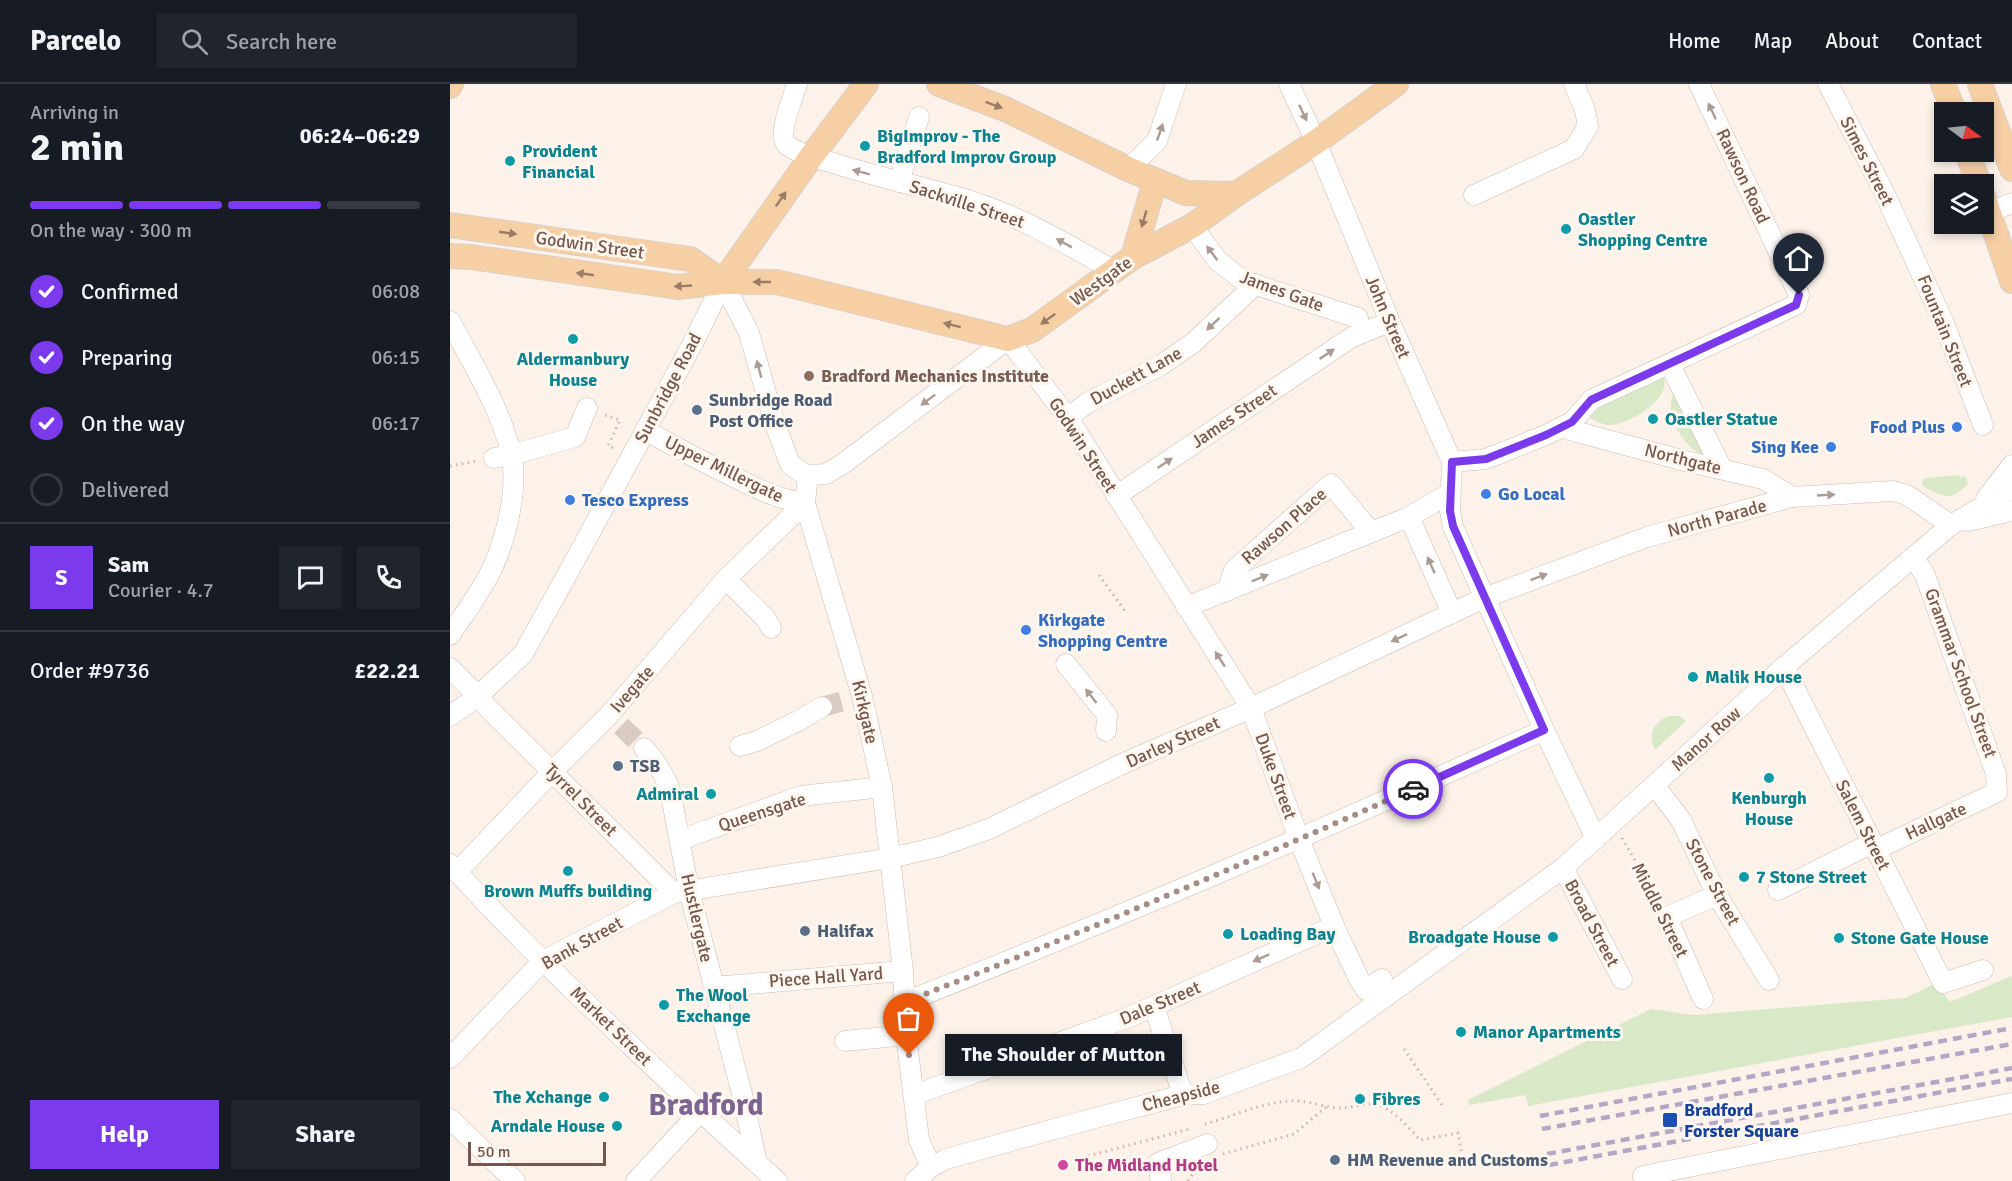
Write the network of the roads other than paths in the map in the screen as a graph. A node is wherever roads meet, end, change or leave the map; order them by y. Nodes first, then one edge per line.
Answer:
1 (797, 84) edge
2 (866, 84) edge
3 (939, 84) edge
4 (1176, 84) edge
5 (1289, 84) edge
6 (1396, 84) edge
7 (1574, 84) edge
8 (1699, 84) edge
9 (1828, 84) edge
10 (1943, 84) edge
11 (1980, 84) edge
12 (1950, 102) edge
13 (919, 117) dead end
14 (1316, 142) junction
15 (811, 157) junction
16 (2012, 169) edge
17 (1128, 170) junction
18 (1155, 180) junction
19 (898, 182) junction
20 (1236, 194) junction
21 (1474, 195) dead end
22 (2012, 202) edge
23 (1994, 203) edge
24 (453, 223) edge
25 (1191, 226) junction
26 (1994, 228) edge
27 (1905, 239) joint
28 (450, 256) edge
29 (1124, 264) junction
30 (2012, 281) edge
31 (723, 282) junction
32 (1256, 284) junction
33 (1377, 291) junction
34 (450, 321) edge
35 (1390, 322) junction
36 (1355, 328) junction
37 (1008, 339) junction
38 (1671, 366) junction
39 (587, 408) road end
40 (1068, 418) junction
41 (1983, 425) dead end
42 (645, 430) junction
43 (1570, 430) dead end
44 (503, 457) junction
45 (1452, 462) junction
46 (2012, 465) edge
47 (1722, 469) junction
48 (808, 476) junction
49 (2012, 489) edge
50 (1450, 493) junction
51 (1116, 496) junction
52 (1792, 497) junction
53 (804, 503) junction
54 (1981, 506) junction
55 (2012, 511) edge
56 (1409, 517) junction
57 (2012, 522) edge
58 (1951, 525) junction
59 (1371, 532) junction
60 (1914, 558) junction
61 (726, 579) junction
62 (1227, 591) junction
63 (1484, 598) junction
64 (1186, 608) junction
65 (1452, 613) junction
66 (771, 628) dead end
67 (450, 635) edge
68 (1066, 664) dead end
69 (1784, 667) junction
70 (450, 668) edge
71 (478, 696) junction
72 (822, 707) tunnel mouth
73 (1251, 708) junction
74 (450, 716) edge
75 (1544, 730) junction
76 (1106, 731) dead end
77 (740, 746) dead end
78 (644, 748) tunnel mouth
79 (552, 772) junction
80 (2002, 778) edge
81 (1654, 786) junction
82 (882, 787) junction
83 (1596, 839) junction
84 (680, 840) junction
85 (1299, 840) junction
86 (1874, 847) junction
87 (890, 858) junction
88 (453, 868) edge
89 (1563, 868) junction
90 (1778, 890) dead end
91 (682, 891) junction
92 (1717, 895) junction
93 (1334, 926) junction
94 (1455, 945) joint
95 (543, 961) junction
96 (1983, 970) dead end
97 (903, 971) junction
98 (1382, 979) dead end
99 (1622, 979) dead end
100 (1769, 980) dead end
101 (713, 987) junction
102 (1703, 999) dead end
103 (905, 1004) junction
104 (1154, 1006) junction
105 (906, 1035) junction
106 (845, 1041) dead end
107 (450, 1058) edge
108 (914, 1095) junction
109 (1183, 1095) junction
110 (2012, 1103) edge
111 (700, 1112) junction
112 (450, 1119) edge
113 (1213, 1150) road end
114 (757, 1163) junction
115 (931, 1167) junction
116 (1643, 1176) dead end
117 (515, 1181) edge
118 (636, 1181) edge
119 (777, 1181) edge
120 (915, 1181) edge
121 (1161, 1181) edge

1 - 15 street, Sackville Street
2 - 15 main road, Sunbridge Road
3 -> 17 main road
17 -> 4 street
5 -> 14 street, John Street
6 - 14 main road, Westgate
7 - 21 street
38 -> 8 street, Rawson Road
9 - 27 street, Simes Street
10 - 12 main road
11 - 16 main road
13 - 19 street
14 - 20 main road, Westgate
14 - 33 street, John Street
19 -> 15 street, Sackville Street
31 -> 15 main road, Sunbridge Road
17 - 18 main road
18 - 20 main road
18 -> 29 main road
29 -> 19 street, Sackville Street
20 - 25 main road, Westgate
22 - 23 street
24 -> 31 main road, Godwin Street
25 - 29 main road, Westgate
32 -> 25 street, James Gate
26 - 30 main road
27 - 41 street, Fountain Street
31 -> 28 main road, Godwin Street
29 -> 37 main road, Westgate
37 -> 31 main road, Godwin Street
31 - 42 street, Sunbridge Road
48 -> 31 street
32 - 36 street, James Gate
32 -> 40 street, Duckett Lane
33 - 35 street, John Street
33 - 36 street, James Street
34 - 44 street
35 - 36 street, James Street
35 - 45 street, John Street
51 -> 36 street, James Street
37 - 40 street, Godwin Street
37 -> 48 street, Westgate
38 - 45 street
38 - 47 street
39 - 44 street
40 - 51 street, Godwin Street
42 - 53 street, Upper Millergate
42 - 71 street, Sunbridge Road
43 - 47 street, Northgate
44 - 67 street
45 - 50 street, John Street
46 - 54 street, Manor Row
47 - 52 street, Northgate
48 - 53 street, Kirkgate
49 - 54 street, Manor Row
50 - 56 street, Rawson Place
50 - 63 street, John Street
51 - 64 street, Godwin Street
52 -> 58 street, North Parade
63 -> 52 street, North Parade
53 - 61 street, Ivegate
53 - 82 street, Kirkgate
54 - 58 street, Manor Row
55 - 58 street, Manor Row
56 - 59 street, Rawson Place
65 -> 56 street
57 - 58 street
58 - 60 street, Manor Row
62 -> 59 street, Rawson Place
59 - 62 street, Rawson Place
60 - 69 street, Manor Row
60 - 80 street, Grammar School Street
61 - 66 street
61 - 79 street, Ivegate
62 - 64 street, Rawson Place
63 - 65 street, North Parade
63 - 75 street, John Street
73 -> 64 street, Godwin Street
65 -> 73 street, Darley Street
76 -> 68 street
69 - 81 street, Manor Row
69 - 86 street, Salem Street
70 - 71 street, Tyrrel Street
71 - 74 street, Sunbridge Road
71 - 79 street, Tyrrel Street
72 - 77 street
73 - 85 street, Duke Street
73 - 87 street, Darley Street
75 - 83 street, John Street
75 - 85 street
78 - 84 street, Hustlergate
79 - 88 street, Ivegate
79 - 91 street, Tyrrel Street
80 - 86 street, Hallgate
81 - 83 street, Manor Row
81 - 92 street, Stone Street
82 - 84 street, Queensgate
82 - 87 street, Kirkgate
83 - 89 street, Manor Row
84 - 91 street, Hustlergate
85 -> 93 street, Duke Street
85 - 103 street
86 - 90 street, Hallgate
86 - 96 street, Salem Street
87 - 91 street, Bank Street
87 - 97 street, Kirkgate
88 - 95 street, Market Street
89 - 94 street, Manor Row
89 - 99 street, Broad Street
91 - 95 street, Bank Street
91 - 101 street, Hustlergate
92 - 100 street, Stone Street
92 - 102 street, Middle Street
93 - 98 street, Duke Street
93 -> 104 street, Dale Street
94 - 109 street, Cheapside
95 - 107 street, Bank Street
95 - 111 street, Market Street
97 - 101 street, Piece Hall Yard
97 - 103 street, Kirkgate
101 - 114 street, Hustlergate
103 - 105 street, Kirkgate
104 - 108 street, Dale Street
104 - 109 street
105 - 106 street
105 - 108 street, Kirkgate
108 - 115 street, Kirkgate
109 - 115 street, Cheapside
110 - 116 street
111 - 114 street, Market Street
111 - 118 street
112 - 117 street
113 - 121 street
114 - 119 street, Market Street
115 - 120 street, Cheapside

